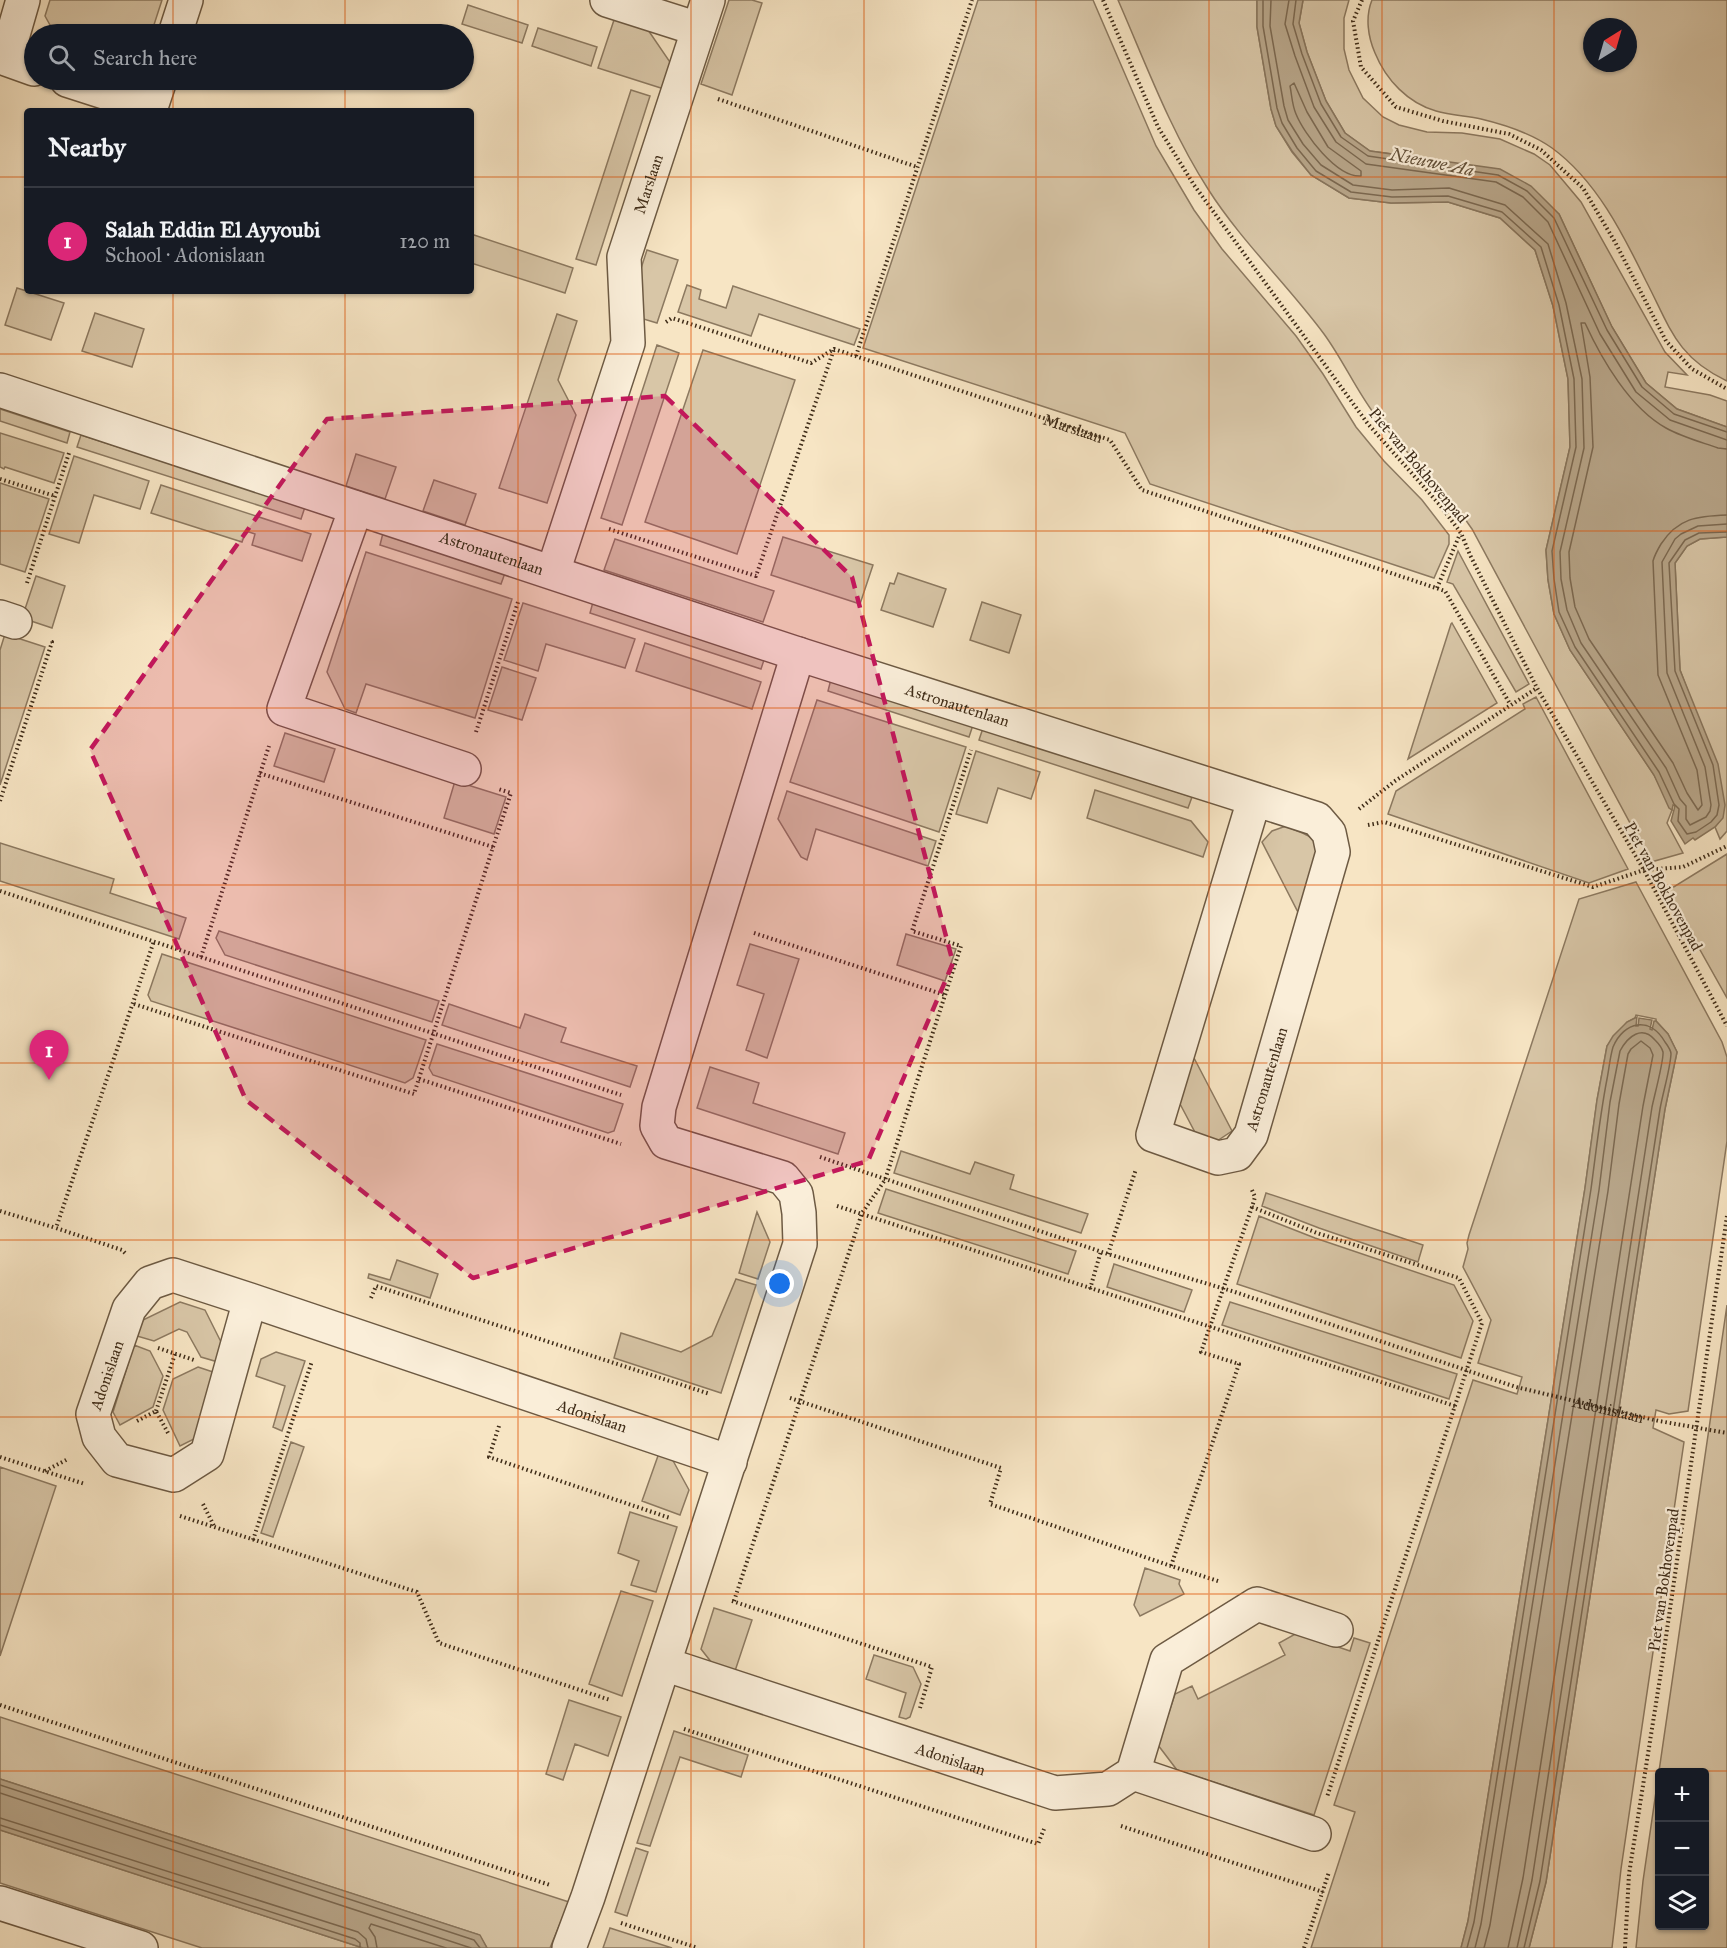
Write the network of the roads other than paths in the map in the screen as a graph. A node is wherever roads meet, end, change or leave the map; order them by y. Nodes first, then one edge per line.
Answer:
1 (23, 0) edge
2 (186, 0) edge
3 (606, 0) edge
4 (703, 15) edge
5 (178, 24) edge
6 (24, 65) edge
7 (98, 90) edge
8 (157, 90) edge
9 (0, 390) edge
10 (356, 508) junction
11 (542, 568) junction
12 (798, 654) junction
13 (464, 769) road end
14 (1254, 800) junction
15 (250, 1300) junction
16 (730, 1462) junction
17 (1336, 1630) dead end
18 (664, 1664) junction
19 (1133, 1773) junction
20 (1314, 1834) road end
21 (0, 1903) edge
22 (141, 1948) edge
23 (569, 1948) edge

1 - 6 street
2 - 5 street
3 - 4 street, Marslaan
4 - 11 street, Marslaan
7 - 8 street
9 - 10 street, Astronautenlaan
10 - 11 street, Astronautenlaan
10 - 13 street
11 - 12 street, Astronautenlaan
12 - 14 street, Astronautenlaan
12 - 16 street
14 - 14 street, Astronautenlaan
15 - 15 street, Adonislaan
15 - 16 street, Adonislaan
16 - 18 street
17 - 19 street
18 - 19 street, Adonislaan
18 - 23 street
19 - 20 street
21 - 22 street

